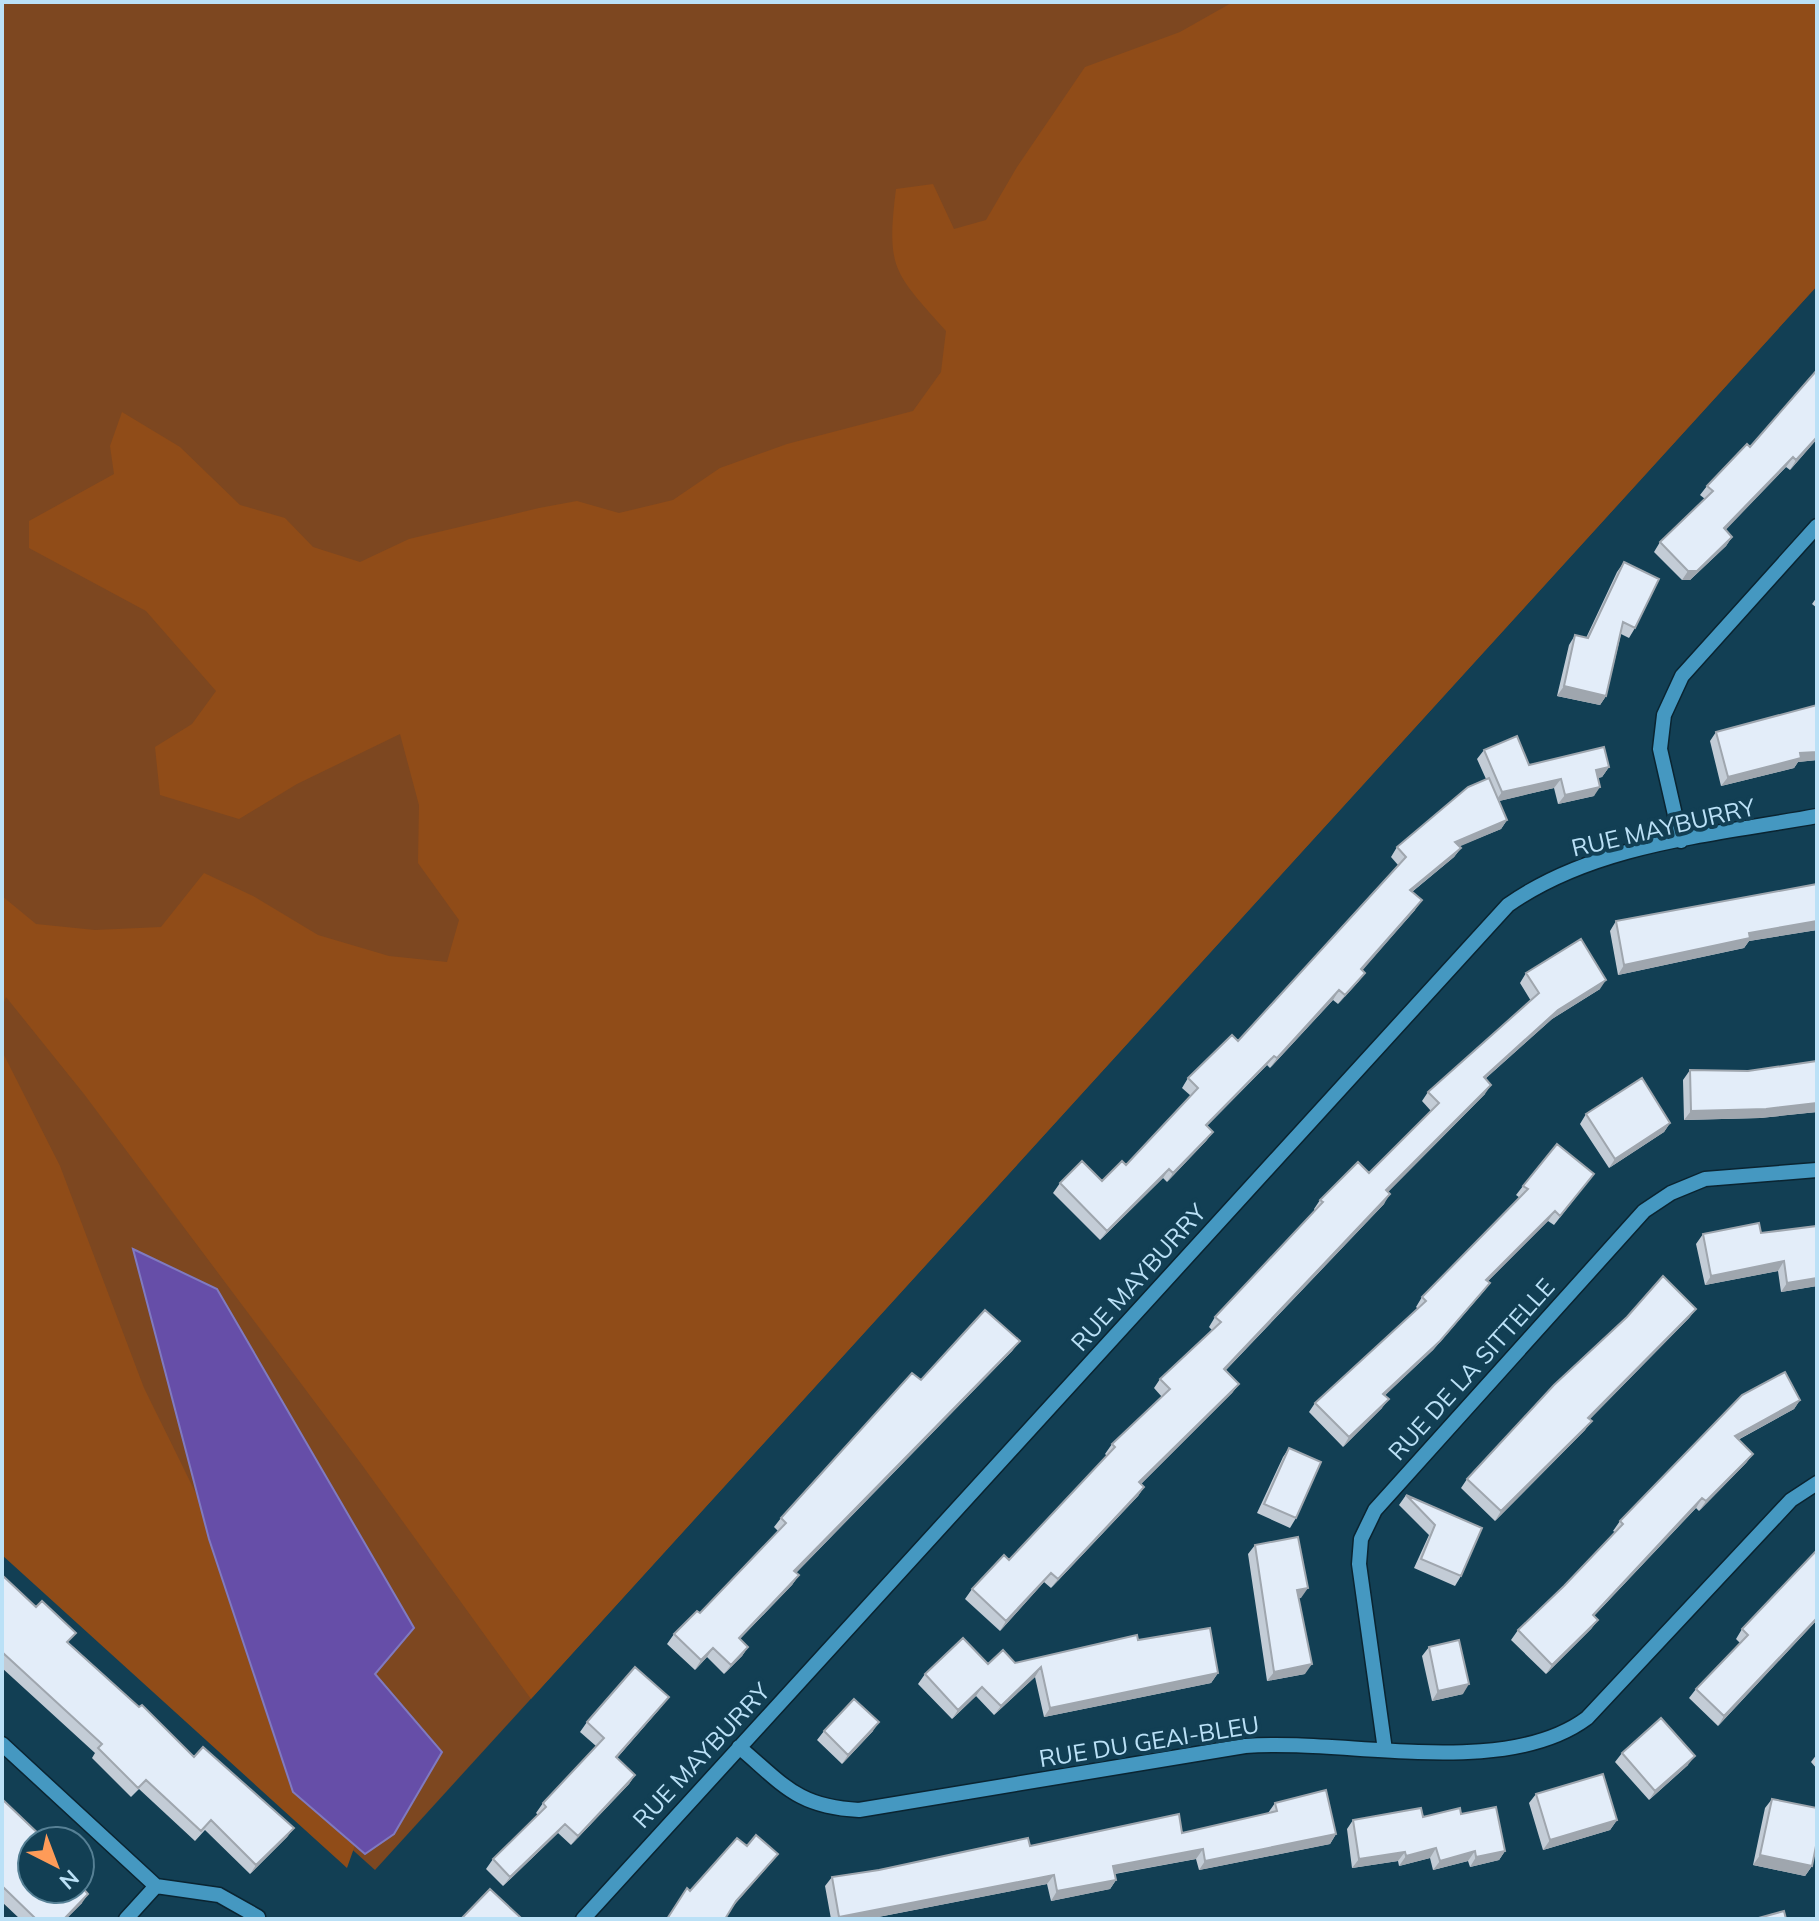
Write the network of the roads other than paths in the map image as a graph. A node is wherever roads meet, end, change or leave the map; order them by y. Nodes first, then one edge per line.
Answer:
1 (1817, 526) edge
2 (1817, 816) edge
3 (1681, 841) junction
4 (1817, 1170) edge
5 (1817, 1483) edge
6 (2, 1744) edge
7 (739, 1747) junction
8 (1385, 1750) junction
9 (156, 1886) junction
10 (258, 1917) edge
11 (126, 1919) edge
12 (583, 1919) edge

1 - 3 street
2 - 3 street, RUE MAYBURRY
3 - 7 street, RUE MAYBURRY
4 - 8 street, RUE DE LA SITTELLE
5 - 8 street, RUE DU GEAI-BLEU
6 - 9 street
7 - 8 street, RUE DU GEAI-BLEU
7 - 12 street, RUE MAYBURRY
9 - 10 street
9 - 11 street

